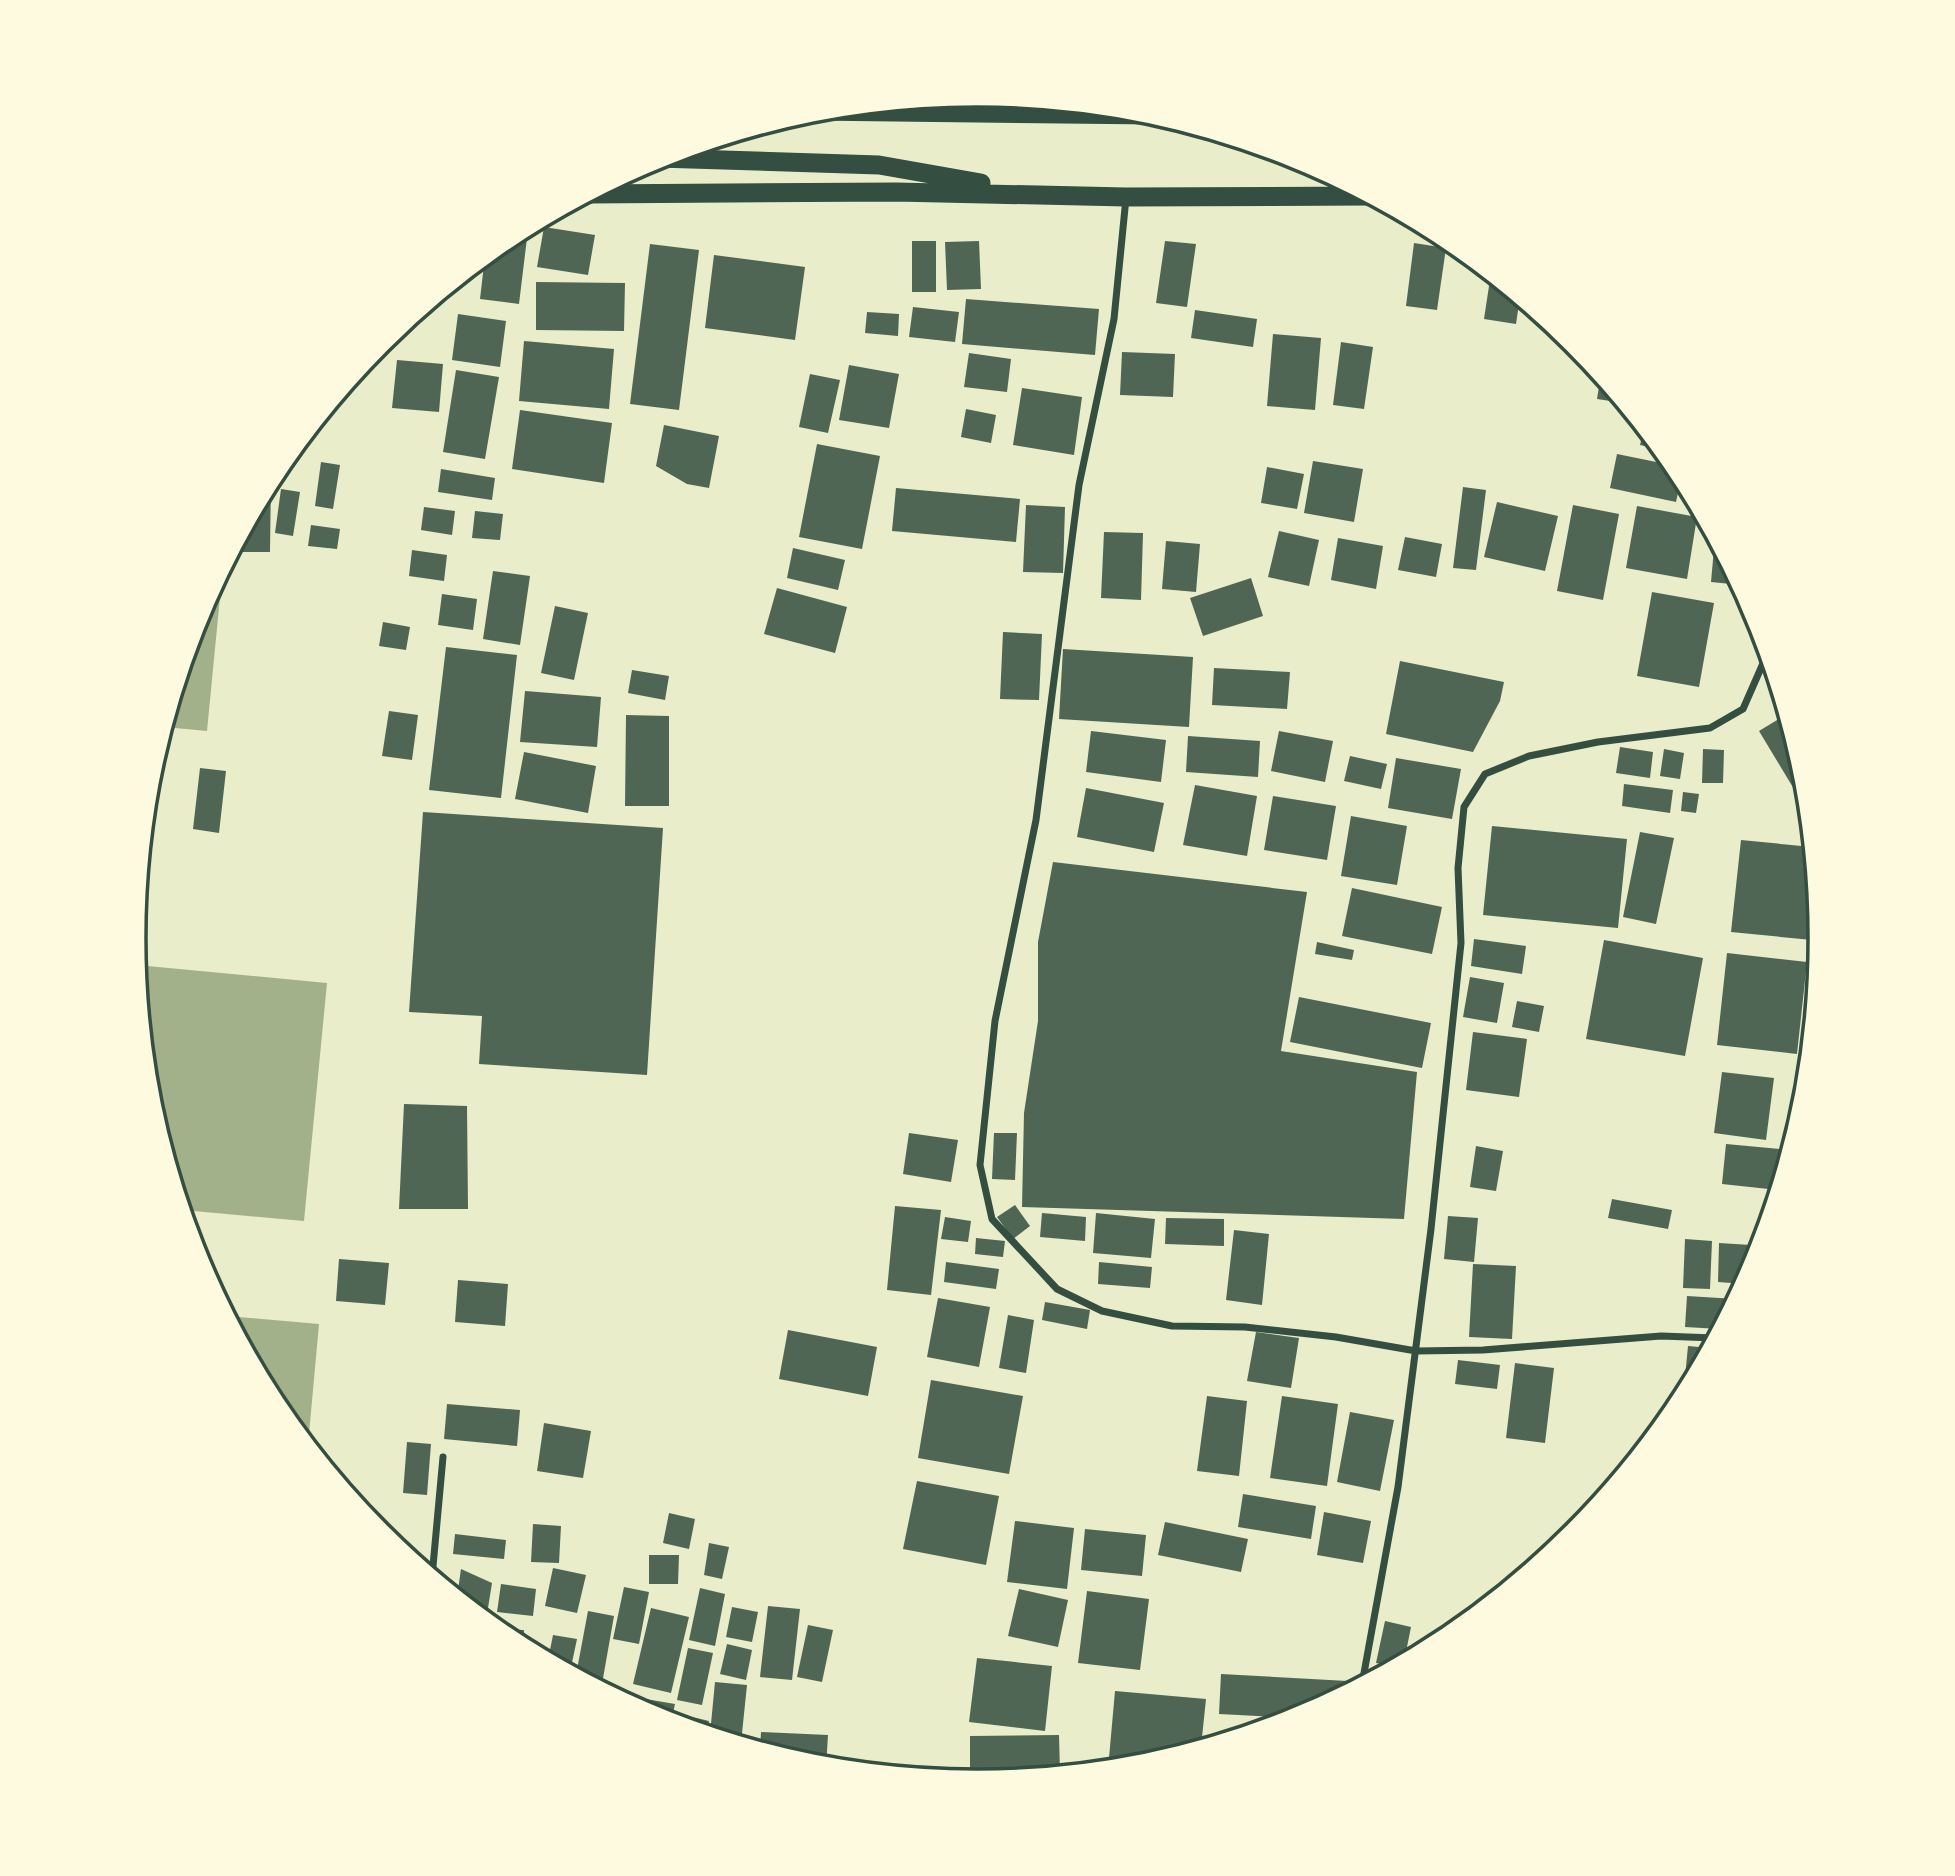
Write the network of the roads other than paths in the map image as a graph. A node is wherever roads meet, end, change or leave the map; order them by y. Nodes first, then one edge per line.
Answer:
1 (891, 112) edge
2 (1087, 114) edge
3 (689, 159) edge
4 (606, 194) edge
5 (1037, 194) junction
6 (1353, 196) edge
7 (1126, 197) junction
8 (1762, 665) edge
9 (1706, 1338) edge
10 (1416, 1350) junction
11 (443, 1457) dead end
12 (433, 1566) edge
13 (1364, 1674) edge

1 - 2 highway
3 - 5 highway
4 - 5 highway
5 - 7 highway
6 - 7 highway
7 - 10 street
8 - 10 street
9 - 10 street
10 - 13 street
11 - 12 street

